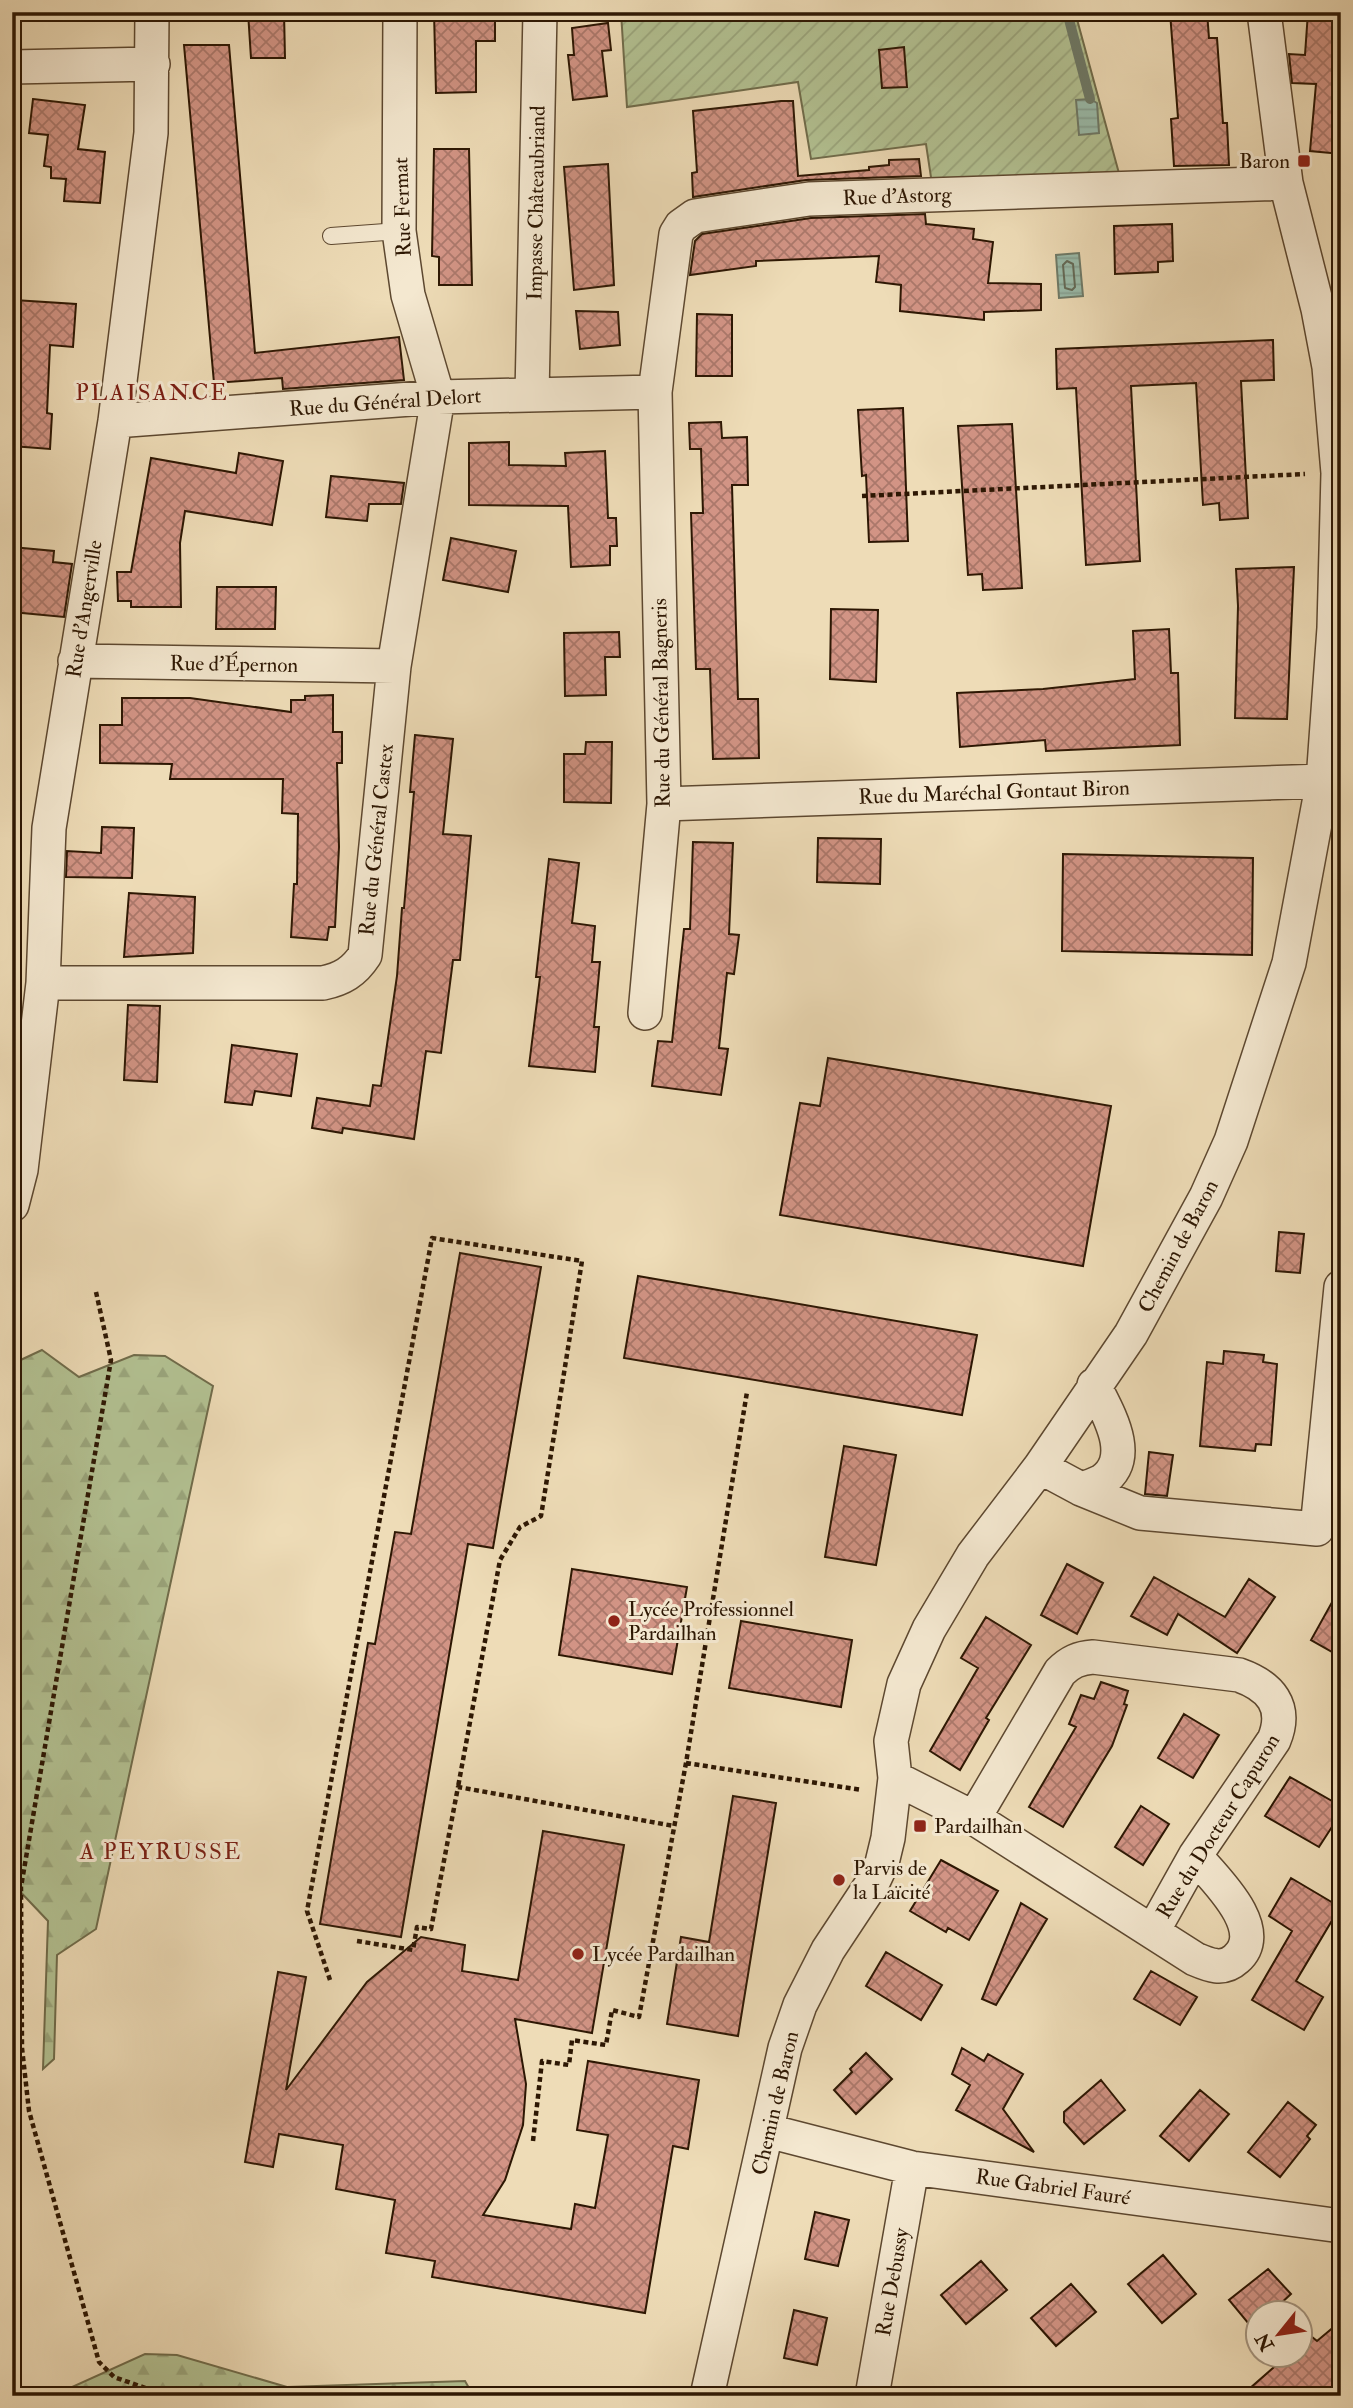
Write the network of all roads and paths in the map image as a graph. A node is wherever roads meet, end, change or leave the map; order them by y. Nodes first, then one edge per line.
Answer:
1 (152, 12) edge
2 (400, 12) edge
3 (540, 12) edge
4 (1264, 12) edge
5 (153, 64) junction
6 (12, 66) edge
7 (1286, 183) junction
8 (399, 231) junction
9 (331, 236) dead end
10 (1329, 303) edge
11 (655, 392) junction
12 (532, 394) junction
13 (438, 397) junction
14 (1336, 403) edge
15 (115, 421) junction
16 (1338, 473) junction
17 (862, 496) dead end
18 (75, 661) junction
19 (394, 666) junction
20 (1323, 781) junction
21 (664, 804) junction
22 (43, 983) junction
23 (645, 1013) dead end
24 (12, 1205) edge
25 (1341, 1287) edge
26 (96, 1292) dead end
27 (1094, 1385) junction
28 (747, 1392) dead end
29 (1040, 1467) junction
30 (1081, 1489) junction
31 (686, 1763) junction
32 (881, 1784) junction
33 (458, 1787) junction
34 (974, 1818) junction
35 (674, 1826) junction
36 (1195, 1856) junction
37 (1153, 1931) junction
38 (357, 1941) dead end
39 (330, 1980) dead end
40 (768, 2130) junction
41 (533, 2141) dead end
42 (912, 2168) junction
43 (1341, 2226) edge
44 (154, 2396) edge
45 (707, 2396) edge
46 (872, 2396) edge

1 - 5 street, Rue d'Angerville
2 - 8 street, Rue Fermat
3 - 12 street, Impasse Châteaubriand
4 - 7 street, Chemin de Baron
5 - 6 street
5 - 15 street, Rue d'Angerville
7 - 10 street, Chemin de Baron
7 - 11 street, Rue d'Astorg
8 - 9 lane
8 - 13 street, Rue Fermat
10 - 14 street, Chemin de Baron
11 - 12 street, Rue du Général Delort
11 - 21 street, Rue du Général Bagneris
12 - 13 street, Rue du Général Delort
13 - 15 street, Rue du Général Delort
13 - 19 street, Rue du Général Castex
14 - 16 street, Chemin de Baron
15 - 18 street, Rue d'Angerville
16 - 17 path
16 - 20 street, Chemin de Baron
18 - 19 street, Rue d'Épernon
18 - 22 street, Rue d'Angerville
19 - 22 street, Rue du Général Castex
20 - 21 street, Rue du Maréchal Gontaut Biron
20 - 27 street, Chemin de Baron
21 - 23 street, Rue du Général Bagneris
22 - 24 street, Rue d'Angerville
25 - 30 street
26 - 44 path
27 - 29 street, Chemin de Baron
27 - 30 street
28 - 31 path
29 - 30 street
29 - 32 street, Chemin de Baron
31 - 32 path
31 - 35 path
32 - 34 street
32 - 40 street, Chemin de Baron
33 - 35 path
33 - 38 path
33 - 39 path
34 - 36 street, Rue du Docteur Capuron
34 - 37 street
35 - 41 path
36 - 37 street, Rue du Docteur Capuron
36 - 37 street
40 - 42 street, Rue Gabriel Fauré
40 - 45 street, Chemin de Baron
42 - 43 street, Rue Gabriel Fauré
42 - 46 street, Rue Debussy

